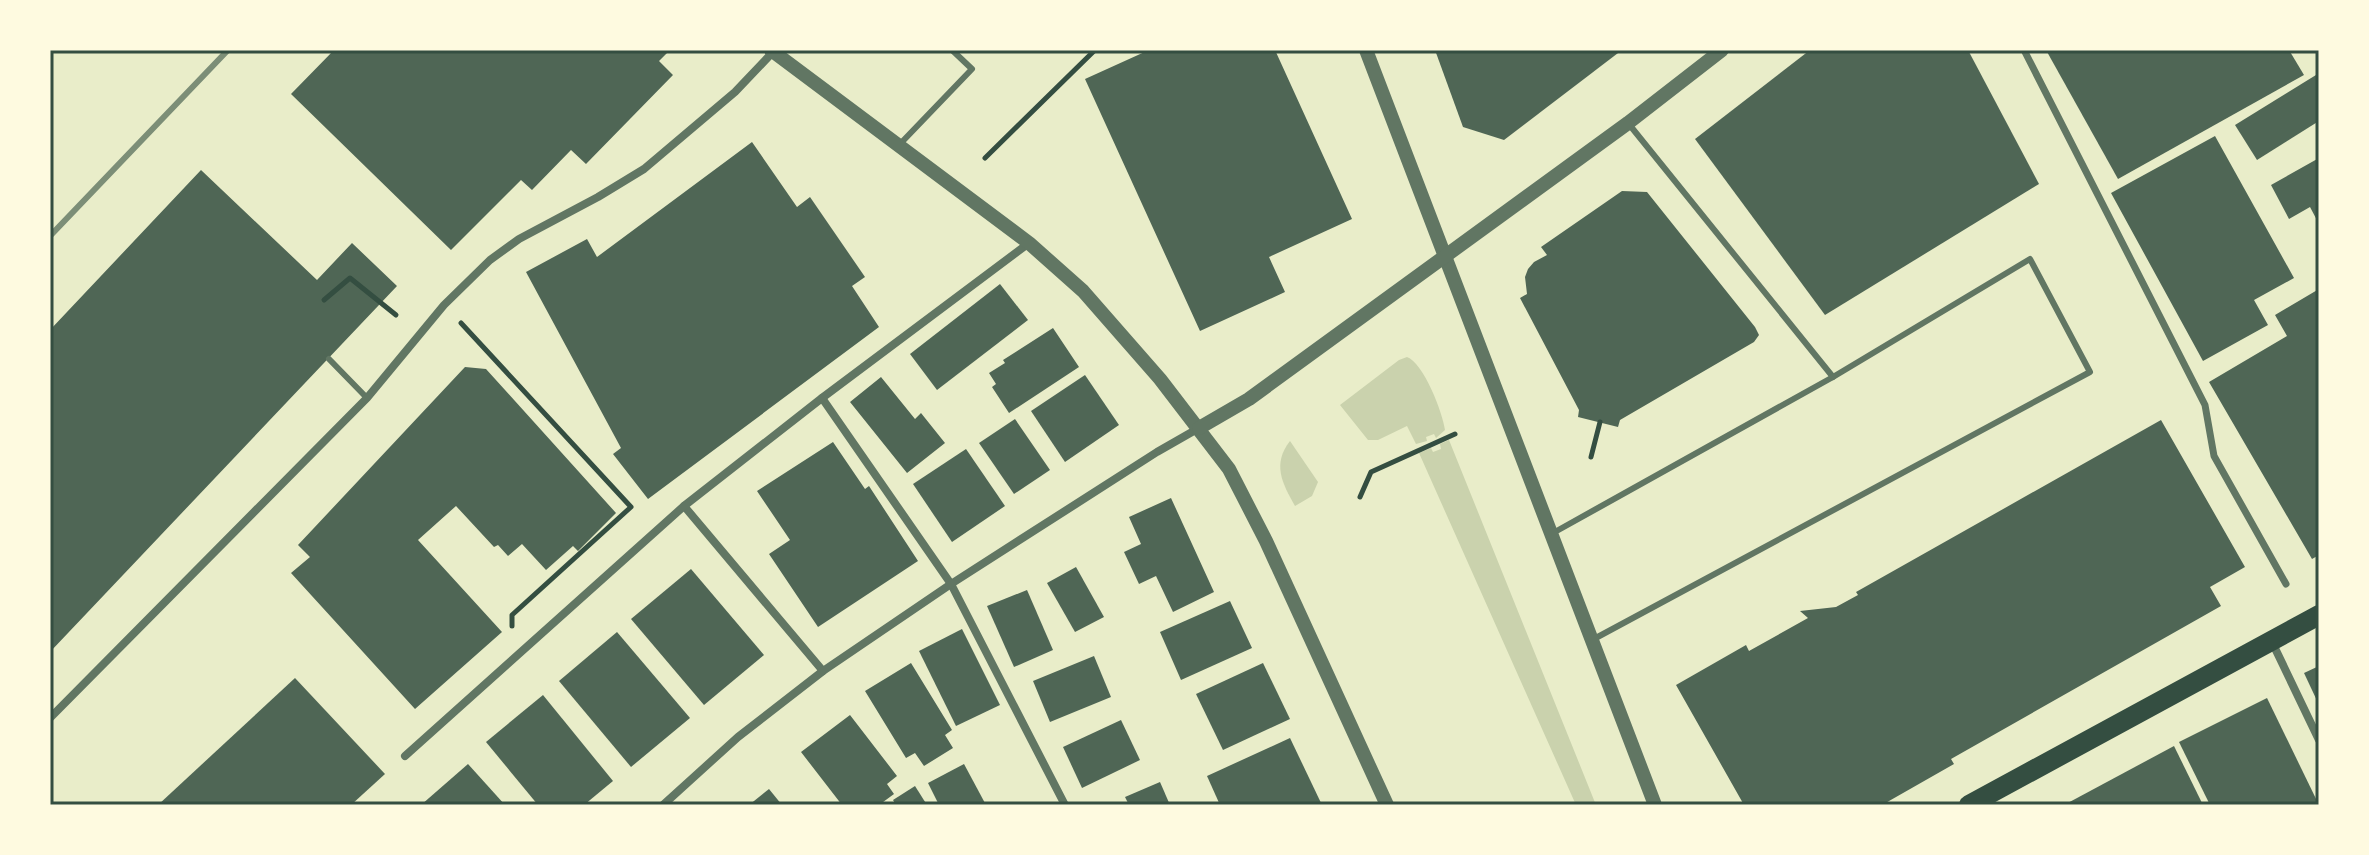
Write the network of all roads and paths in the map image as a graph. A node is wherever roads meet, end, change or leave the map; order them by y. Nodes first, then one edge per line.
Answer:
1 (952, 50) edge
2 (1095, 50) edge
3 (1366, 50) edge
4 (1722, 50) edge
5 (2024, 50) edge
6 (772, 51) edge
7 (1628, 123) junction
8 (897, 146) junction
9 (985, 158) dead end
10 (1029, 243) junction
11 (1446, 255) junction
12 (324, 300) dead end
13 (444, 305) junction
14 (396, 315) dead end
15 (329, 359) dead end
16 (1833, 377) junction
17 (367, 398) junction
18 (822, 398) junction
19 (1600, 422) dead end
20 (1199, 428) junction
21 (1455, 434) dead end
22 (1591, 457) dead end
23 (1360, 497) dead end
24 (684, 506) junction
25 (1551, 535) junction
26 (951, 584) junction
27 (2286, 584) dead end
28 (2319, 615) edge
29 (512, 634) dead end
30 (1592, 640) junction
31 (2271, 642) junction
32 (823, 671) junction
33 (50, 718) edge
34 (2319, 740) edge
35 (405, 756) dead end
36 (1064, 804) edge
37 (663, 805) edge
38 (1387, 805) edge
39 (1655, 805) edge
40 (1969, 805) edge

1 - 8 lane
2 - 9 path
3 - 11 street
4 - 7 street
5 - 27 street
6 - 8 street
6 - 13 street
7 - 11 street
7 - 16 lane
8 - 10 street
10 - 18 street
10 - 20 street
11 - 20 street
11 - 25 street
12 - 14 path
13 - 17 street
13 - 29 path
15 - 17 lane
16 - 25 lane
16 - 30 lane
17 - 33 street
18 - 24 street
18 - 26 street
19 - 22 path
20 - 26 street
20 - 38 street
21 - 23 path
24 - 32 street
24 - 35 street
25 - 30 street
26 - 32 street
26 - 36 street
28 - 31 main road
30 - 39 street
31 - 34 street
31 - 40 main road
32 - 37 street

